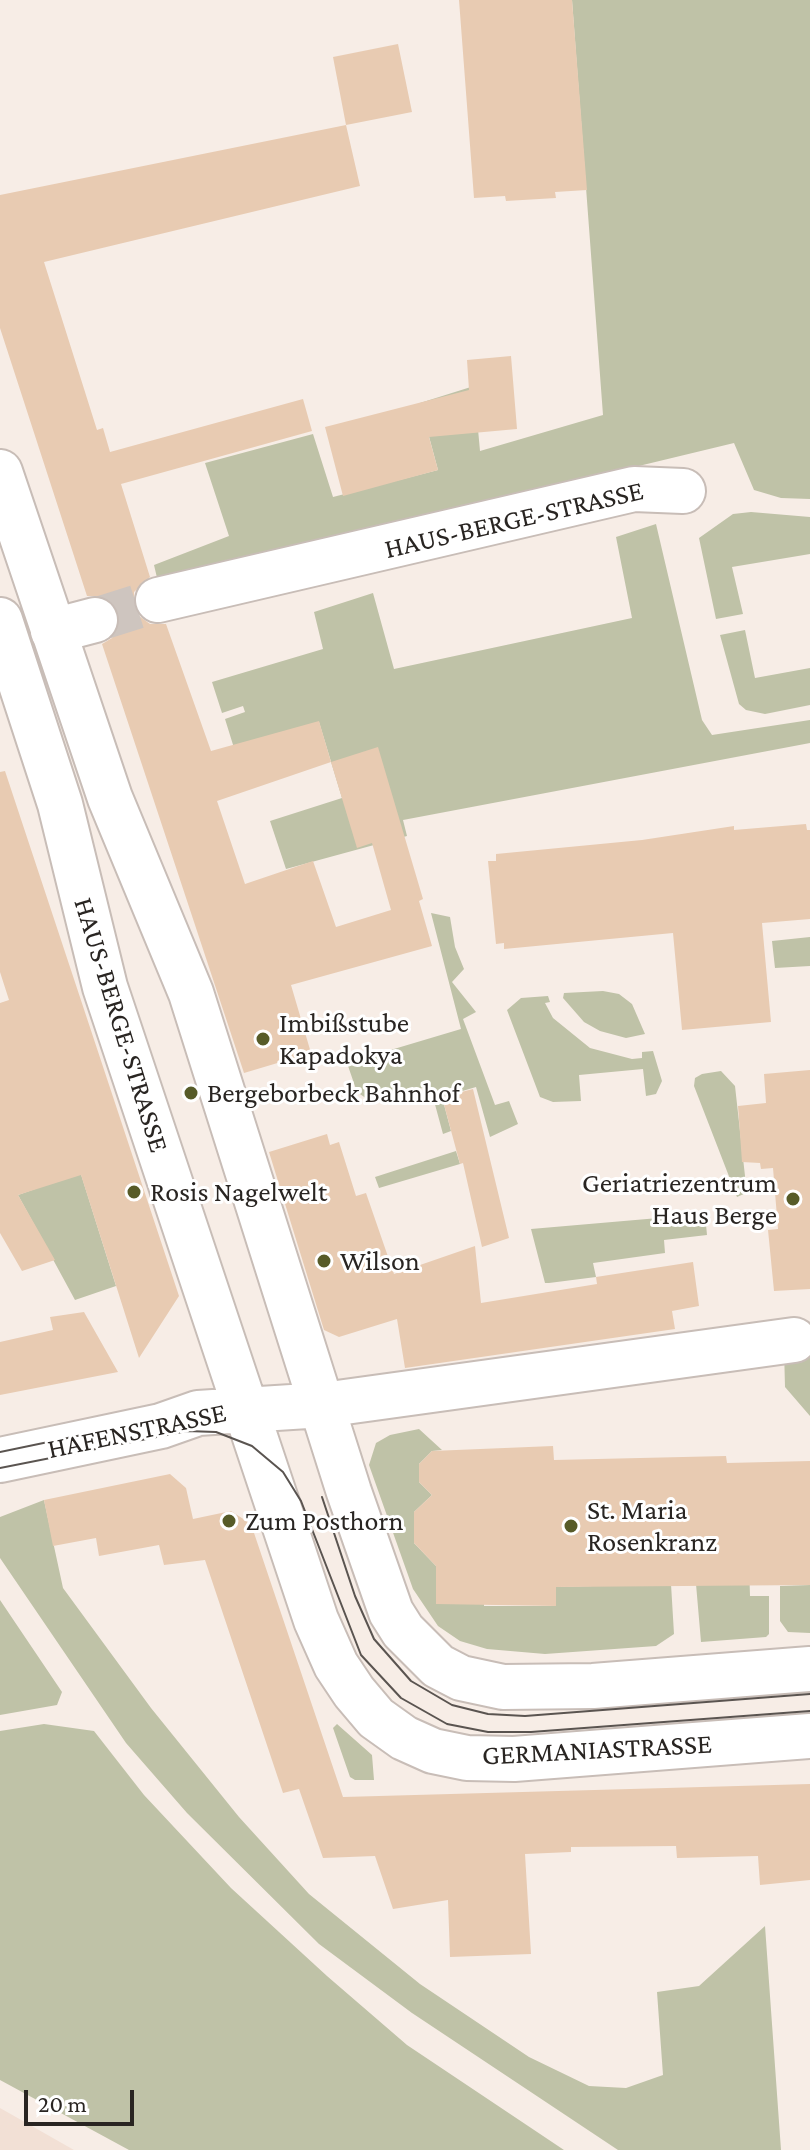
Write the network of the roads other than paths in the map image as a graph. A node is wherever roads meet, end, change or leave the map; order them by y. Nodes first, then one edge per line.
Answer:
1 (0, 472) edge
2 (683, 491) dead end
3 (158, 600) tunnel mouth
4 (0, 620) edge
5 (95, 620) tunnel mouth
6 (53, 631) junction
7 (794, 1340) dead end
8 (323, 1405) junction
9 (245, 1408) junction
10 (0, 1460) edge
11 (810, 1669) edge
12 (390, 1729) joint
13 (810, 1736) edge

1 - 6 main road
2 - 3 main road, HAUS-BERGE-STRASSE
4 - 9 main road, HAUS-BERGE-STRASSE
5 - 6 main road
6 - 8 main road
7 - 8 main road
8 - 9 main road, HAFENSTRASSE
8 - 11 main road
9 - 10 main road, HAFENSTRASSE
9 - 12 main road, HAUS-BERGE-STRASSE
12 - 13 main road, GERMANIASTRASSE

